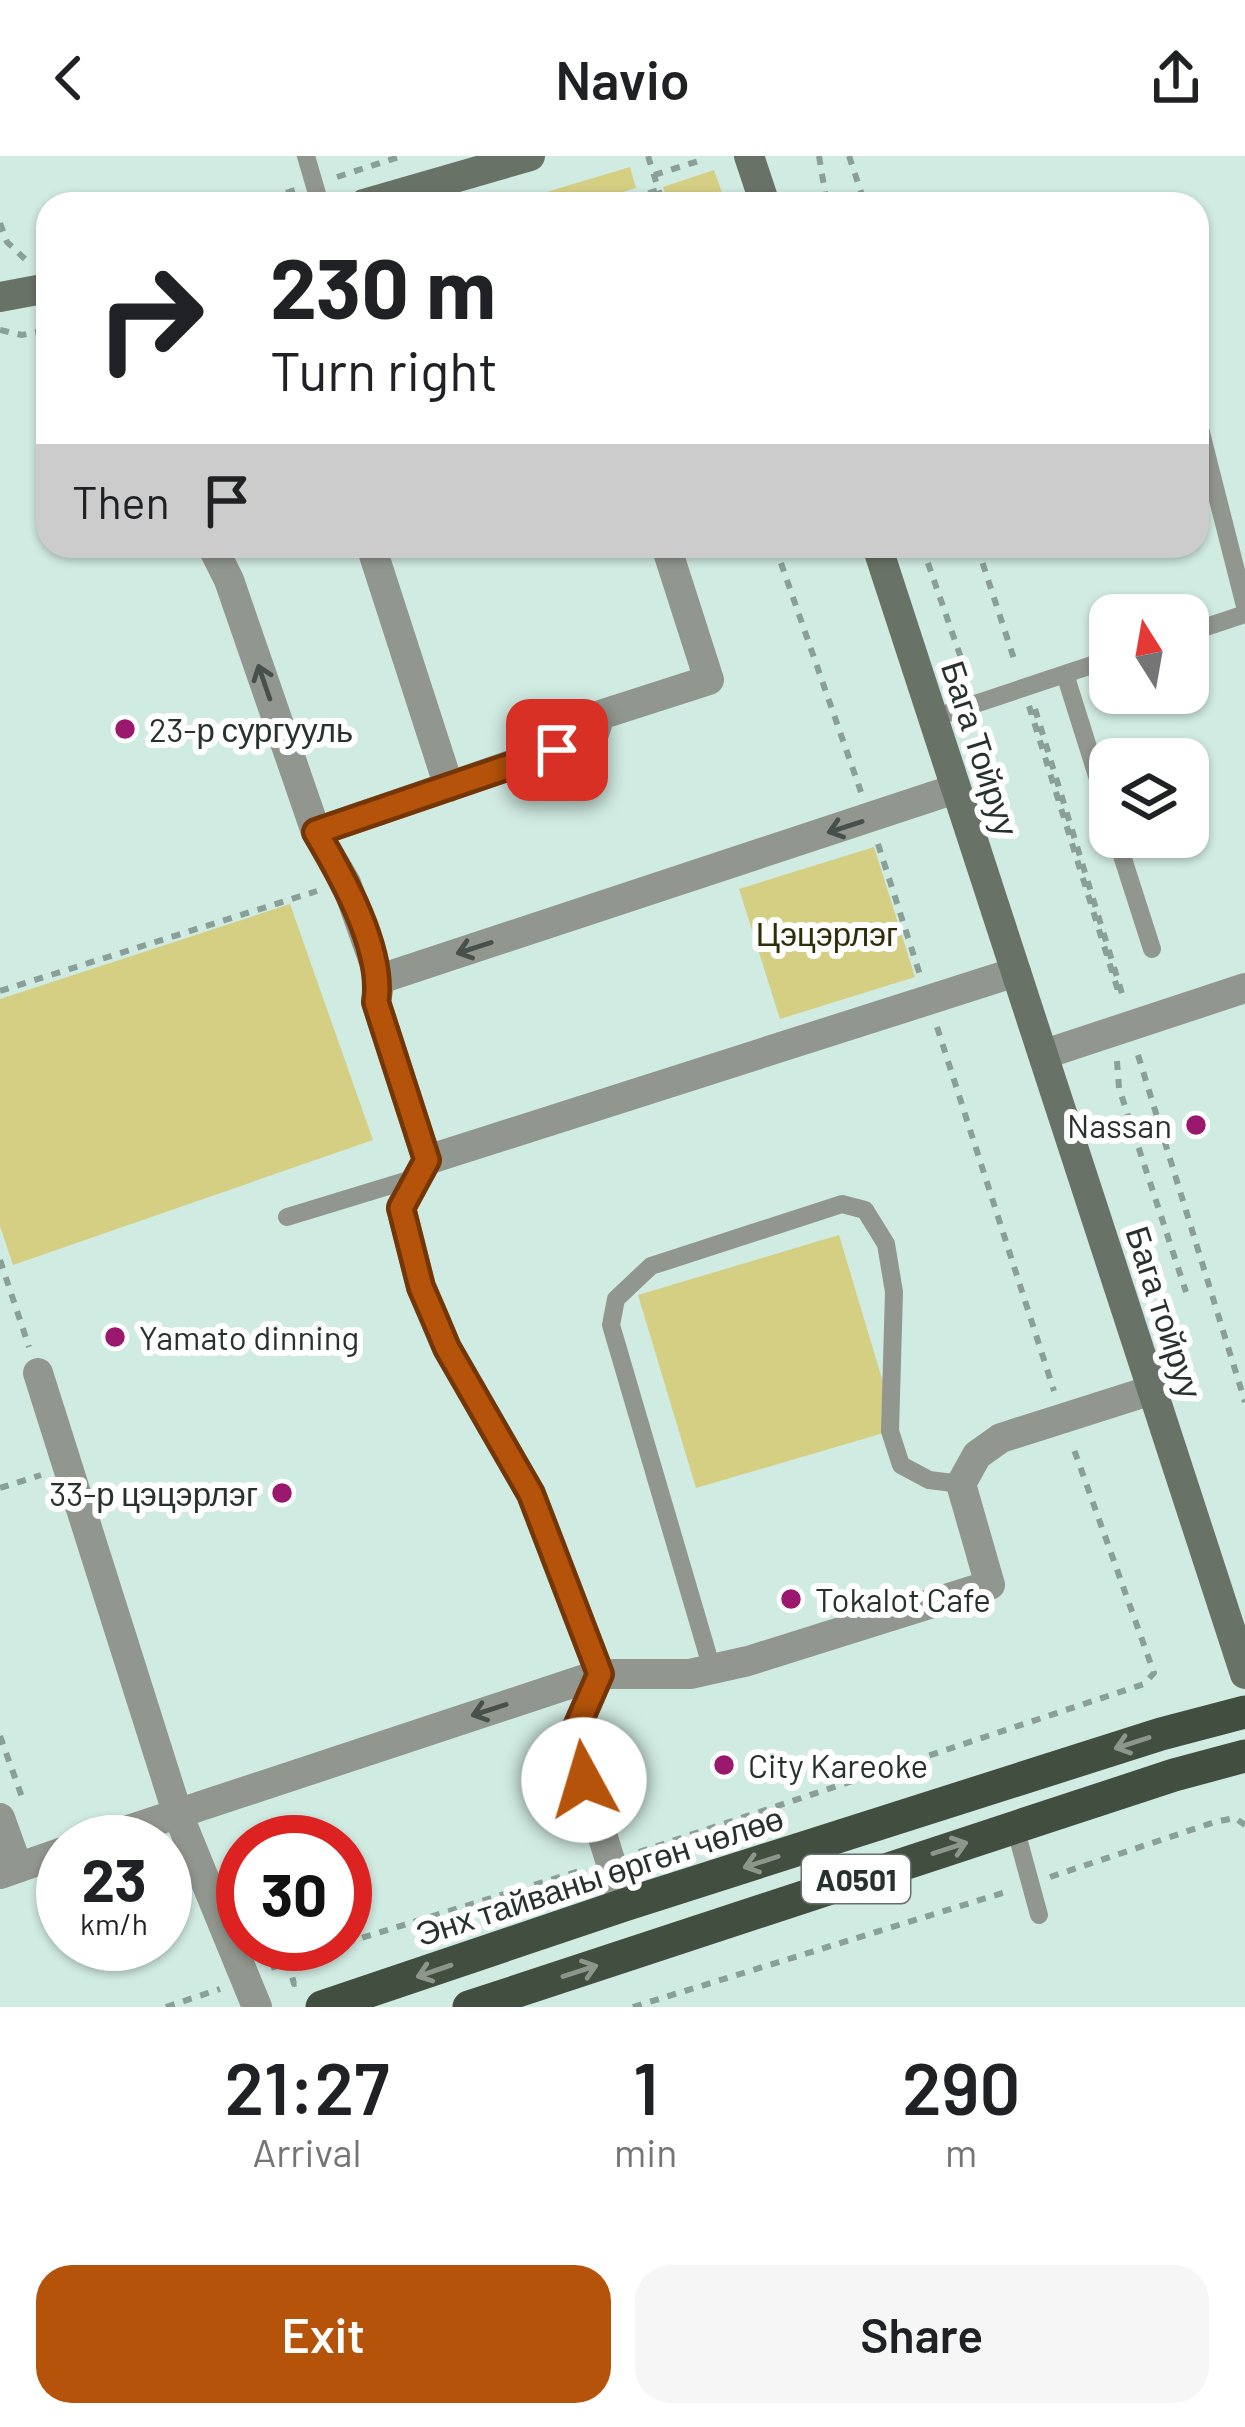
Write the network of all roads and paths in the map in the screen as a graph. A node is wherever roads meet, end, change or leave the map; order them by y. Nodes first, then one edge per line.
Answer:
1 (306, 156) edge
2 (530, 156) edge
3 (648, 156) edge
4 (749, 156) edge
5 (819, 156) edge
6 (849, 156) edge
7 (705, 159) edge
8 (654, 175) junction
9 (659, 190) joint
10 (316, 192) edge
11 (406, 192) edge
12 (653, 192) edge
13 (761, 192) edge
14 (825, 192) edge
15 (861, 192) edge
16 (0, 223) edge
17 (3, 243) edge
18 (36, 269) edge
19 (36, 281) edge
20 (0, 297) edge
21 (0, 330) edge
22 (36, 332) edge
23 (1209, 454) edge
24 (1237, 542) edge
25 (218, 558) edge
26 (375, 558) edge
27 (670, 558) edge
28 (779, 558) edge
29 (881, 558) edge
30 (926, 558) edge
31 (981, 558) edge
32 (1245, 610) edge
33 (1209, 625) edge
34 (1089, 666) edge
35 (1064, 674) junction
36 (968, 679) dead end
37 (1028, 694) junction
38 (933, 718) junction
39 (1089, 752) edge
40 (449, 787) junction
41 (956, 789) junction
42 (870, 818) junction
43 (316, 832) junction
44 (1123, 858) edge
45 (346, 883) junction
46 (1152, 949) dead end
47 (1016, 971) junction
48 (380, 979) junction
49 (1245, 988) edge
50 (0, 991) edge
51 (928, 999) junction
52 (1124, 1019) junction
53 (1045, 1054) junction
54 (421, 1169) junction
55 (286, 1217) dead end
56 (0, 1260) edge
57 (1186, 1292) dead end
58 (38, 1373) joint
59 (1152, 1390) junction
60 (1245, 1402) edge
61 (1064, 1420) junction
62 (67, 1467) junction
63 (961, 1484) junction
64 (0, 1488) edge
65 (712, 1669) junction
66 (600, 1674) junction
67 (1245, 1674) edge
68 (1245, 1712) edge
69 (1245, 1756) edge
70 (177, 1813) junction
71 (171, 1815) edge
72 (0, 1818) edge
73 (1245, 1825) edge
74 (1015, 1827) junction
75 (609, 1862) junction
76 (9, 1871) edge
77 (1029, 1885) junction
78 (624, 1905) junction
79 (1039, 1915) dead end
80 (372, 1935) edge
81 (291, 1971) edge
82 (294, 1984) dead end
83 (257, 2007) edge
84 (322, 2007) edge
85 (469, 2007) edge
86 (634, 2007) edge

1 - 10 lane
2 - 11 main road
3 - 8 path
4 - 13 main road
5 - 14 path
6 - 15 path
7 - 8 path
8 - 9 path
9 - 12 path
16 - 17 path
17 - 18 path
19 - 20 main road
21 - 22 path
23 - 24 lane
24 - 32 lane
43 -> 25 street
26 - 40 street
27 - 40 street
28 - 42 path
29 - 38 main road, Бага Тойруу
30 - 36 path
31 - 37 path
32 - 33 lane
34 - 35 lane
35 - 37 lane
35 - 39 lane
37 - 38 lane
37 - 52 path
37 - 52 path
38 - 41 main road, Бага Тойруу
40 - 43 street
41 - 42 street
41 - 47 main road, Бага Тойруу
42 -> 48 street
42 - 51 path
43 - 45 street
44 - 46 lane
45 - 48 street
45 - 50 path
47 - 51 street
47 - 53 main road, Бага тойруу
48 - 54 street
49 - 52 street
51 - 54 street
51 - 61 path
52 - 53 street
52 - 57 path
52 - 60 path
53 - 59 main road, Бага тойруу
54 - 55 lane
54 - 66 street
56 - 58 path
58 - 62 street
59 - 61 street
59 - 67 main road, Бага тойруу
61 - 63 street
61 - 75 path
62 - 64 path
62 - 70 street
63 - 65 street
63 - 65 lane
65 - 66 street
66 -> 70 street
66 - 75 street
68 -> 78 highway, Энх тайваны өргөн чөлөө / A0501
69 - 74 highway, A0501
70 - 71 street
70 - 83 street
72 - 76 street
73 - 77 path
74 - 77 lane
85 -> 74 highway, A0501
75 - 78 street
75 - 80 path
77 - 79 lane
77 - 86 path
78 -> 84 highway, Энх тайваны өргөн чөлөө / A0501
81 - 82 path

